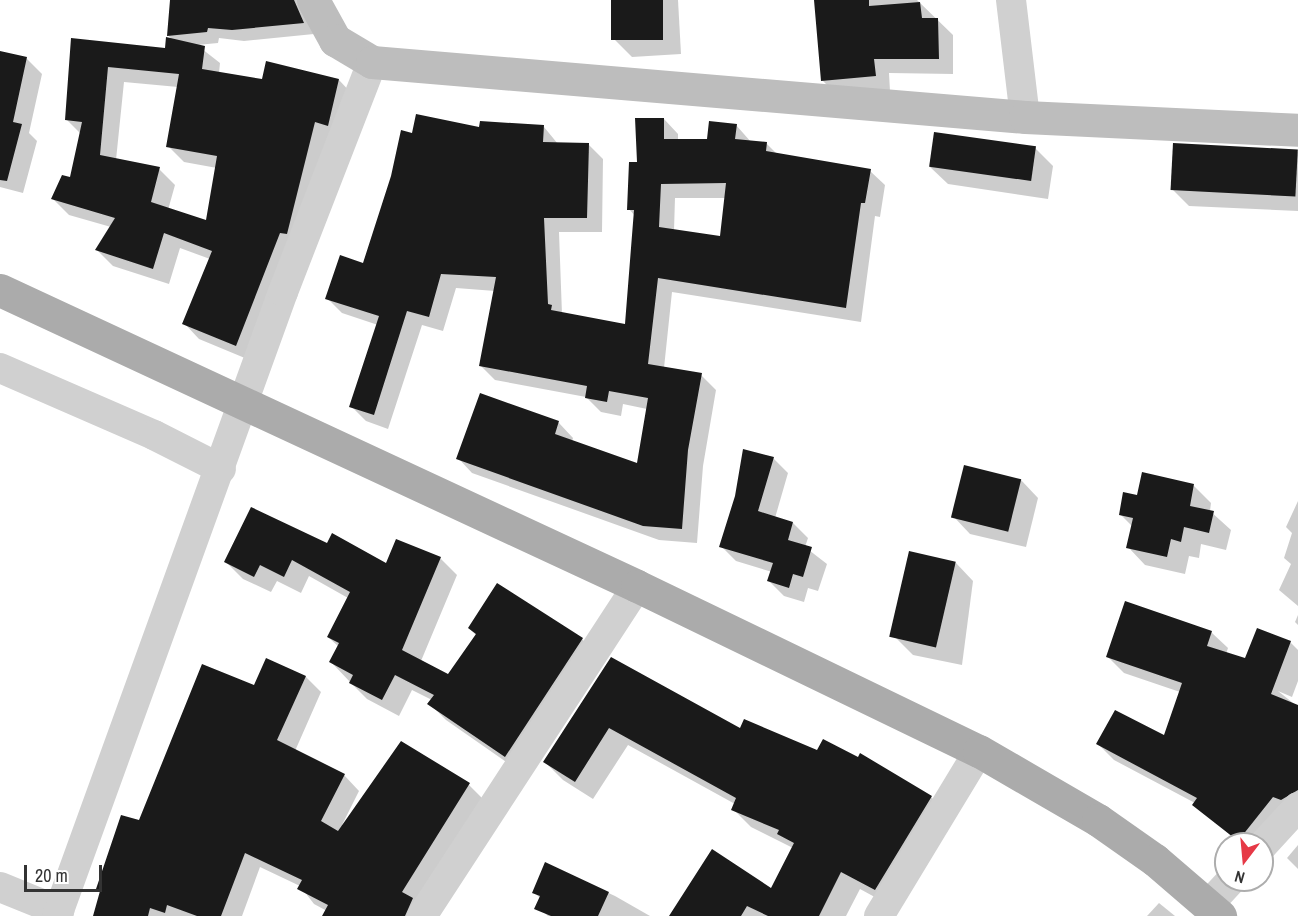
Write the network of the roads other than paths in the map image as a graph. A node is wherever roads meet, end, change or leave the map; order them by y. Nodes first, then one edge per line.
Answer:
1 (313, 0) edge
2 (1011, 0) edge
3 (372, 62) junction
4 (1025, 117) junction
5 (1298, 130) edge
6 (0, 290) edge
7 (0, 368) edge
8 (244, 404) junction
9 (221, 469) junction
10 (638, 586) junction
11 (979, 752) junction
12 (1298, 807) edge
13 (1274, 833) edge
14 (0, 887) edge
15 (1225, 892) edge
16 (1215, 910) edge
17 (58, 913) edge
18 (422, 916) edge
19 (879, 916) edge

1 - 3 street
2 - 4 street
3 - 4 street
3 - 8 street
4 - 5 street
6 - 8 main road
7 - 9 street
8 - 9 street
8 - 10 main road
9 - 17 street
10 - 11 main road
10 - 18 street
11 - 16 main road
11 - 19 street
12 - 13 street
14 - 17 street
15 - 16 street

